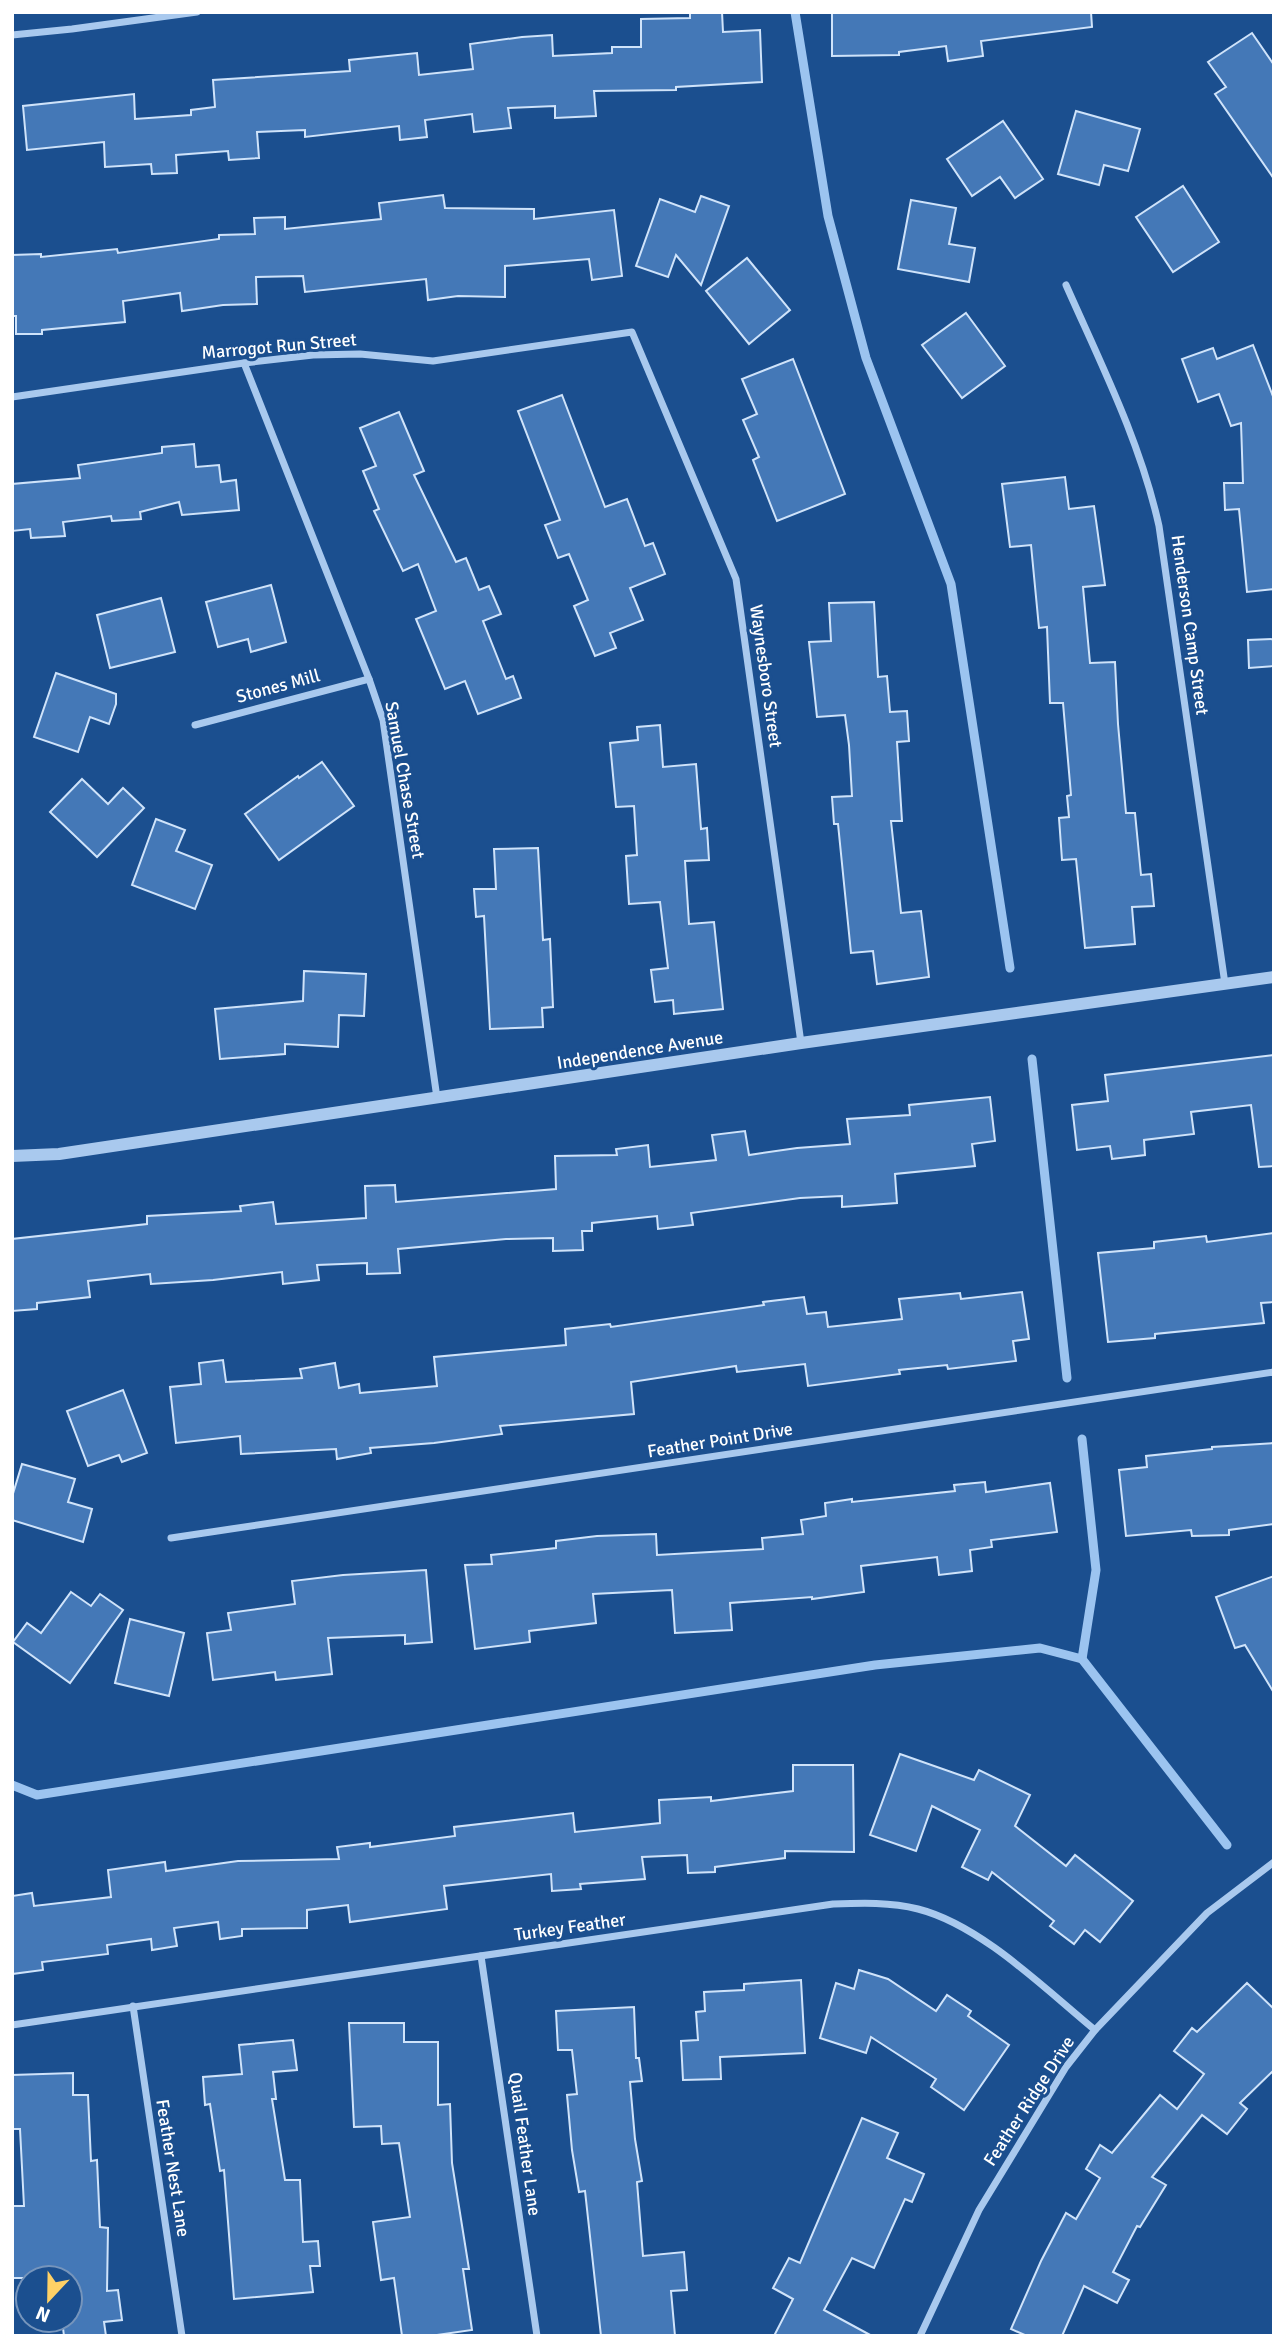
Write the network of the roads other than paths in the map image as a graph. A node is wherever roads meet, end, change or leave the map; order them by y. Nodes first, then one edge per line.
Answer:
1 (197, 12) edge
2 (12, 35) edge
3 (1066, 285) dead end
4 (632, 332) joint
5 (244, 363) junction
6 (12, 397) edge
7 (369, 678) junction
8 (195, 725) dead end
9 (1274, 977) edge
10 (1226, 984) junction
11 (801, 1043) junction
12 (438, 1098) junction
13 (12, 1156) edge
14 (1274, 1372) edge
15 (170, 1538) dead end
16 (1274, 1862) edge
17 (481, 1956) junction
18 (132, 2006) junction
19 (12, 2025) edge
20 (1095, 2030) junction
21 (182, 2336) edge
22 (537, 2336) edge
23 (920, 2336) edge

1 - 2 street
3 - 10 street, Henderson Camp Street
4 - 5 street, Marrogot Run Street
4 - 11 street, Waynesboro Street
5 - 6 street, Marrogot Run Street
5 - 7 street, Samuel Chase Street
7 - 8 street, Stones Mill
7 - 12 street, Samuel Chase Street
9 - 10 street, Independence Avenue
10 - 11 street, Independence Avenue
11 - 12 street, Independence Avenue
12 - 13 street, Independence Avenue
14 - 15 street, Feather Point Drive
16 - 20 street, Feather Ridge Drive
17 - 18 street, Turkey Feather
17 - 20 street, Turkey Feather
17 - 22 street, Quail Feather Lane
18 - 19 street, Turkey Feather
18 - 21 street, Feather Nest Lane
20 - 23 street, Feather Ridge Drive

